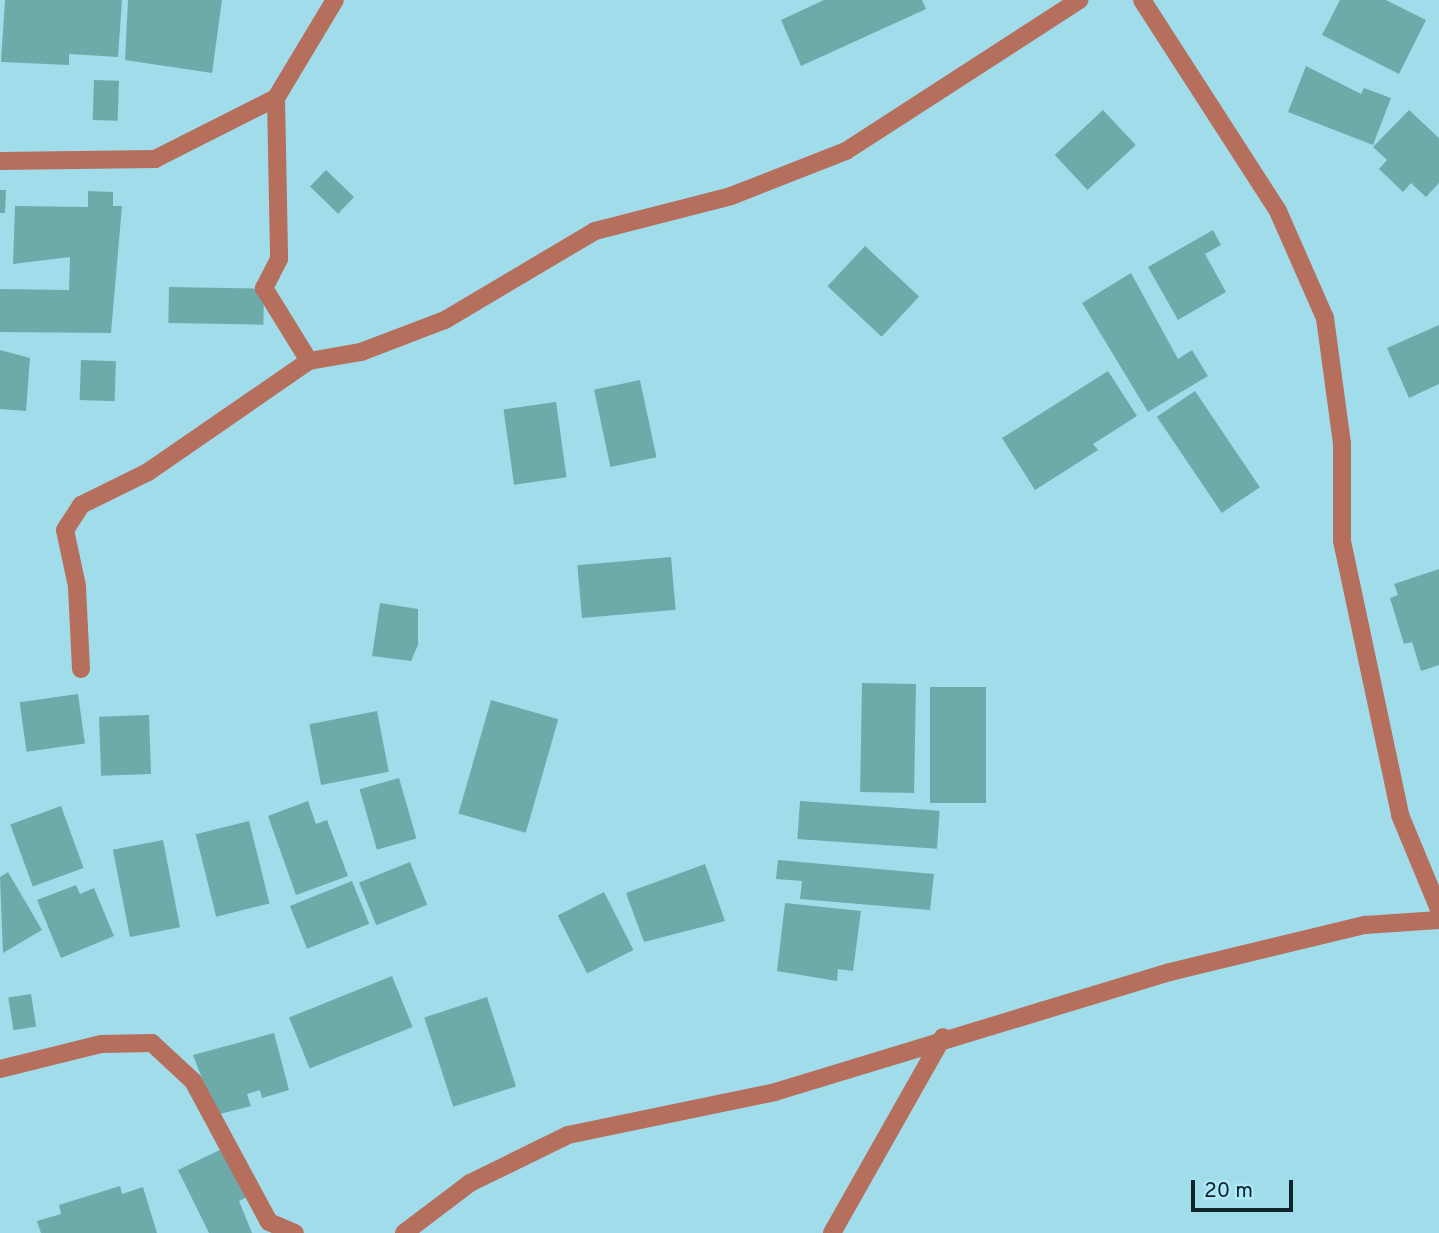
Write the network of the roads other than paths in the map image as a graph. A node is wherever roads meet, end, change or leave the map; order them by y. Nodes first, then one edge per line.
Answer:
1 (335, 0) edge
2 (1079, 0) edge
3 (1142, 0) edge
4 (276, 98) junction
5 (0, 161) edge
6 (309, 361) junction
7 (81, 669) dead end
8 (1439, 909) edge
9 (1439, 920) edge
10 (943, 1037) junction
11 (0, 1069) edge
12 (295, 1233) edge
13 (404, 1233) edge
14 (412, 1233) edge
15 (832, 1233) edge

1 - 4 street
2 - 6 street
3 - 8 street
4 - 5 street
4 - 6 street
6 - 7 street
9 - 10 street
10 - 14 street
10 - 15 street
11 - 12 street
13 - 14 street

